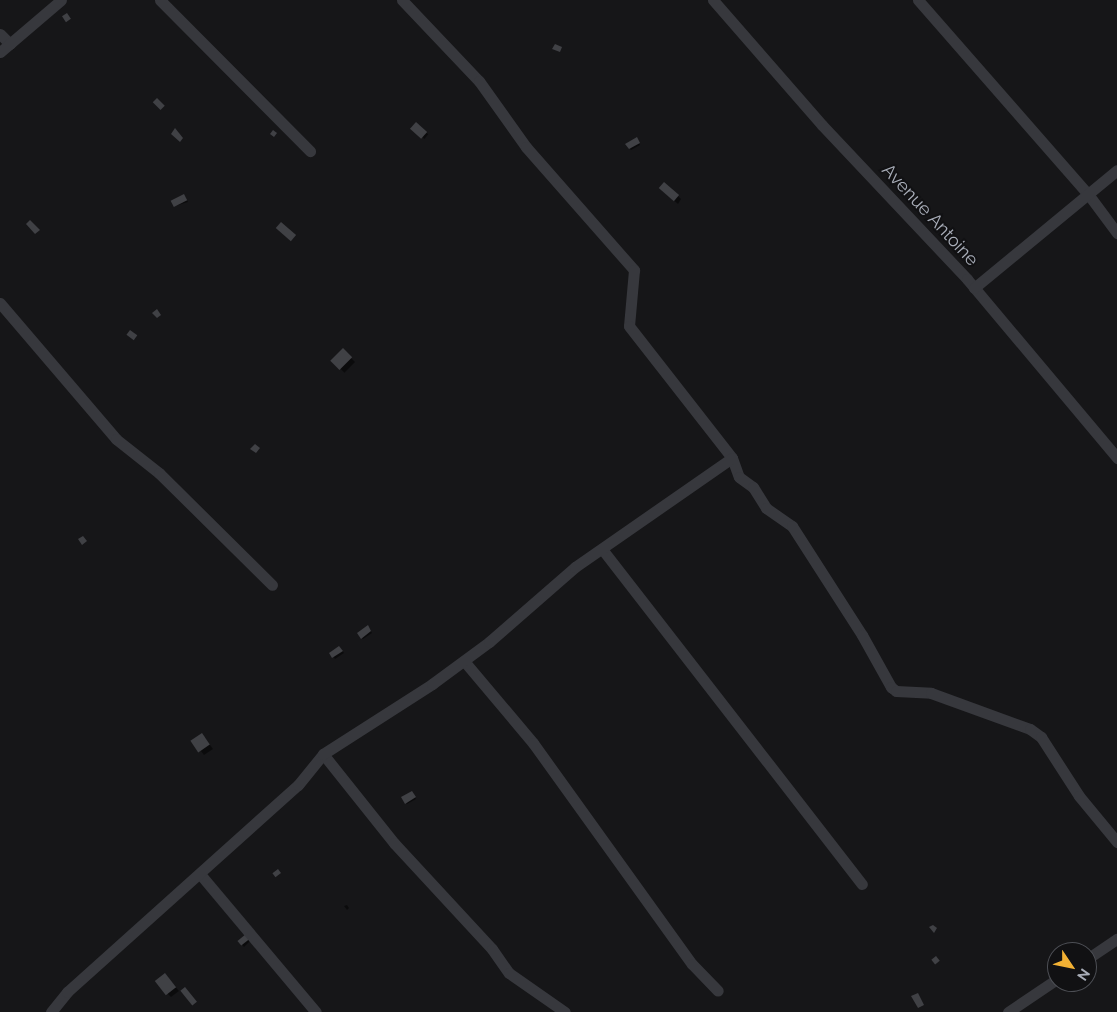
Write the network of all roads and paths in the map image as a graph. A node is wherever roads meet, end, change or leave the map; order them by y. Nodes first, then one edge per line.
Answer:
1 (61, 0) edge
2 (160, 0) edge
3 (402, 0) edge
4 (713, 0) edge
5 (918, 0) edge
6 (0, 34) edge
7 (10, 44) junction
8 (0, 52) edge
9 (310, 151) dead end
10 (1117, 170) edge
11 (1088, 194) junction
12 (1117, 233) edge
13 (974, 288) junction
14 (0, 303) edge
15 (732, 458) junction
16 (1117, 458) edge
17 (602, 549) junction
18 (272, 585) dead end
19 (464, 660) junction
20 (323, 754) junction
21 (1117, 842) edge
22 (200, 874) junction
23 (862, 884) dead end
24 (1117, 939) edge
25 (1097, 952) edge
26 (1047, 986) edge
27 (718, 991) dead end
28 (51, 1012) edge
29 (316, 1012) edge
30 (565, 1012) edge
31 (1008, 1012) edge

1 - 7 street
2 - 9 street
3 - 15 street
4 - 13 street, Avenue Antoine
5 - 11 street
6 - 7 street
7 - 8 street
10 - 11 street
11 - 12 street
11 - 13 street
13 - 16 street, Avenue Antoine
14 - 18 street
15 - 17 street
15 - 21 street
17 - 19 street
17 - 23 street
19 - 20 street
19 - 27 street
20 - 22 street
20 - 30 street
22 - 28 street
22 - 29 street
24 - 25 street
26 - 31 street

